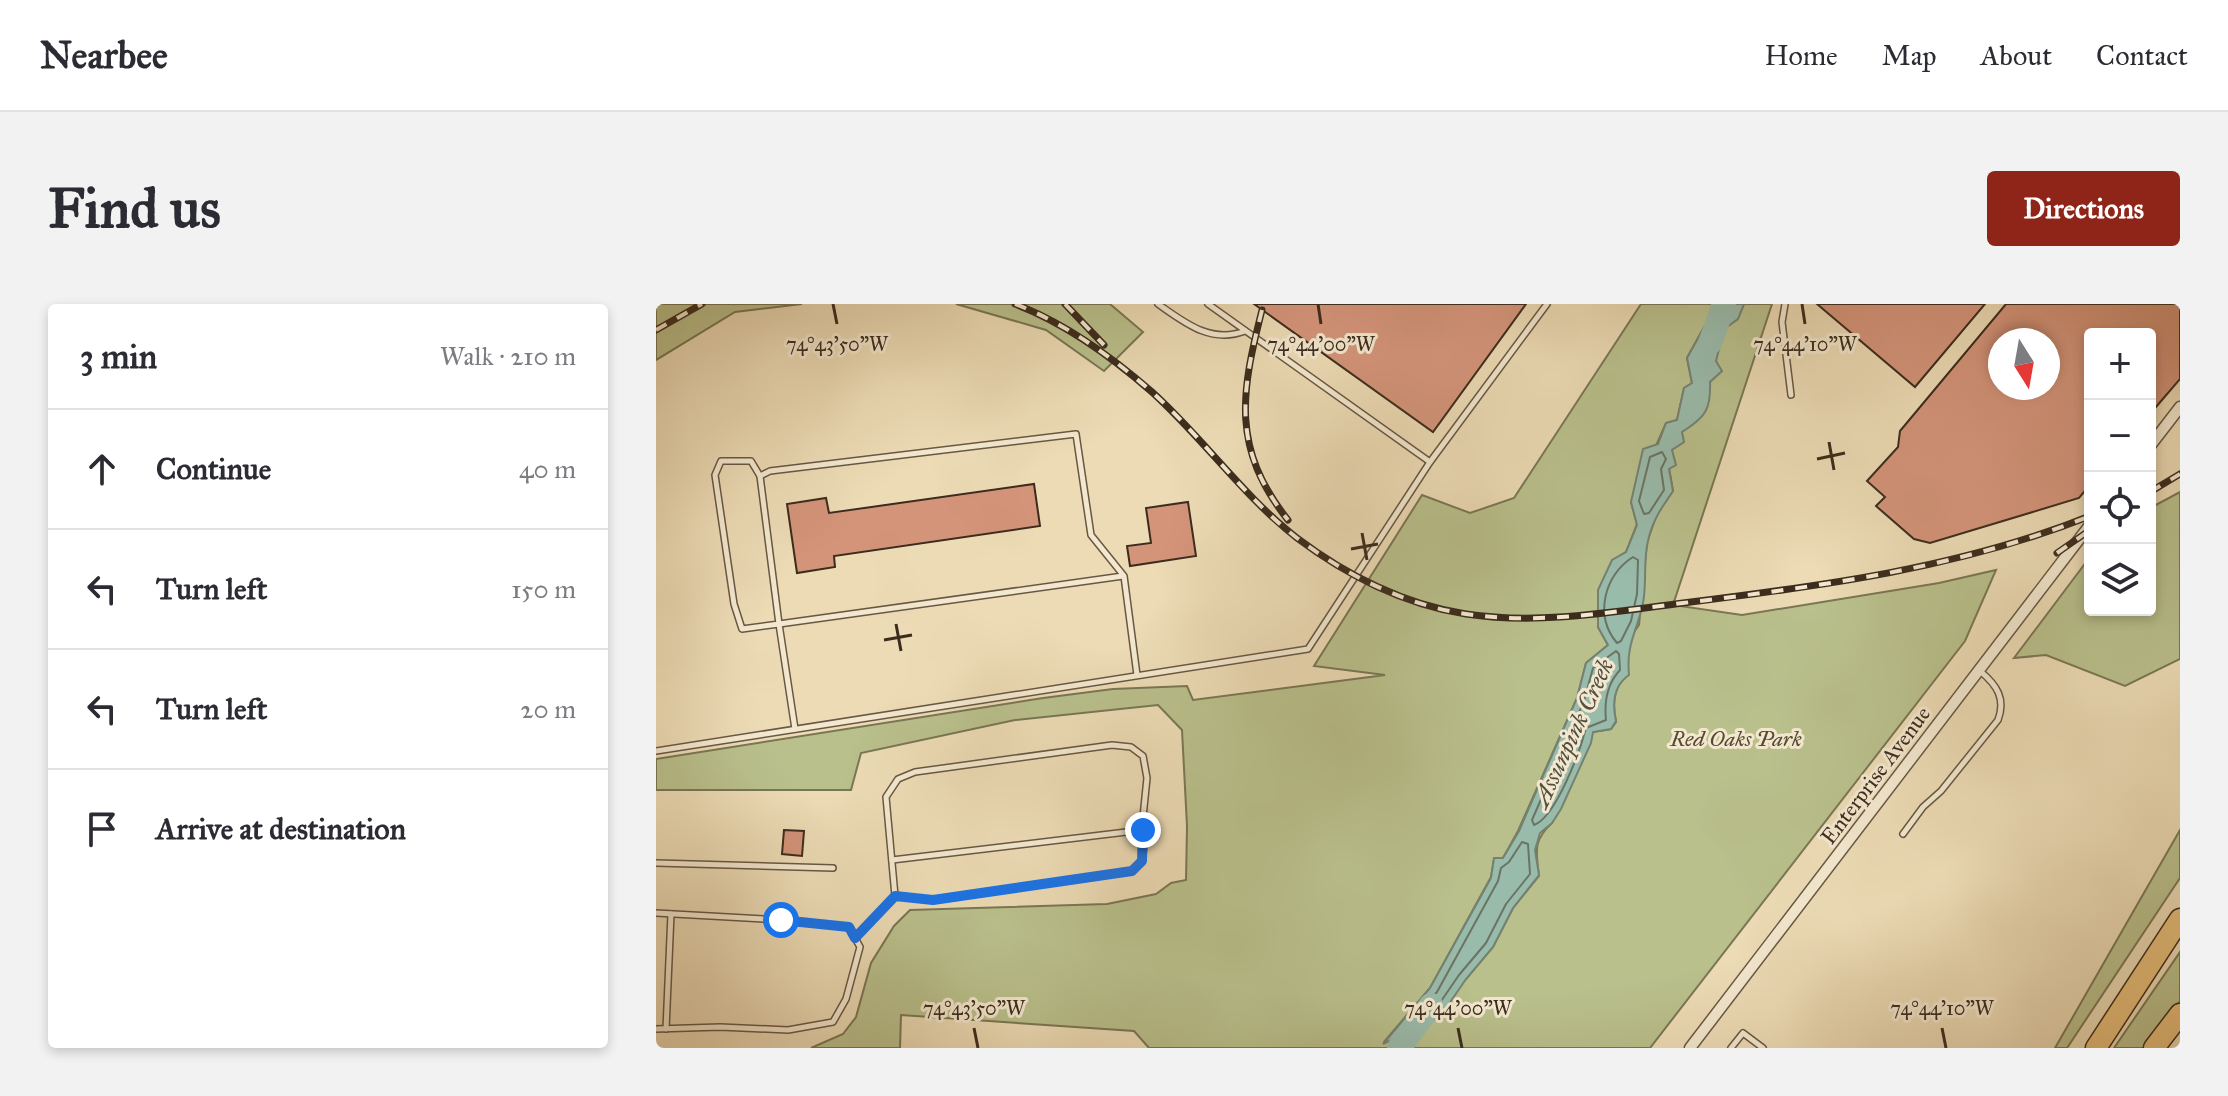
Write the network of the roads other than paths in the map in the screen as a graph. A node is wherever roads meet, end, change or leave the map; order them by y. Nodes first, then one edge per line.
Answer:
1 (1158, 304) edge
2 (1208, 304) edge
3 (1547, 304) edge
4 (1785, 304) edge
5 (1246, 331) junction
6 (1791, 395) dead end
7 (2180, 407) edge
8 (2156, 438) edge
9 (1430, 462) junction
10 (760, 476) junction
11 (2084, 533) edge
12 (1124, 576) junction
13 (779, 624) junction
14 (1980, 671) junction
15 (1137, 675) junction
16 (795, 729) junction
17 (656, 751) edge
18 (1143, 830) junction
19 (1903, 834) dead end
20 (892, 860) junction
21 (656, 863) edge
22 (833, 868) dead end
23 (895, 896) junction
24 (656, 913) edge
25 (671, 914) junction
26 (2180, 919) edge
27 (855, 938) junction
28 (2180, 1014) edge
29 (656, 1029) edge
30 (666, 1029) junction
31 (1695, 1046) edge
32 (1731, 1048) edge
33 (1763, 1048) edge
34 (2096, 1048) edge
35 (2154, 1048) edge

1 - 5 lane
2 - 5 lane
3 - 9 lane
4 - 6 lane
5 - 9 lane
7 - 8 street
9 - 15 lane
10 - 12 lane
10 - 13 lane
10 - 13 lane
11 - 14 street, Enterprise Avenue
12 - 13 lane
12 - 15 lane
13 - 16 lane
14 - 19 lane
14 - 31 street, Enterprise Avenue
15 - 16 lane
16 - 17 lane
18 - 20 lane
18 - 20 lane
18 - 23 lane
20 - 23 lane
21 - 22 lane
23 - 27 lane
24 - 25 lane
25 - 27 lane
25 - 30 lane
26 - 34 highway
27 - 30 lane
28 - 35 highway
29 - 30 lane
32 - 33 lane

